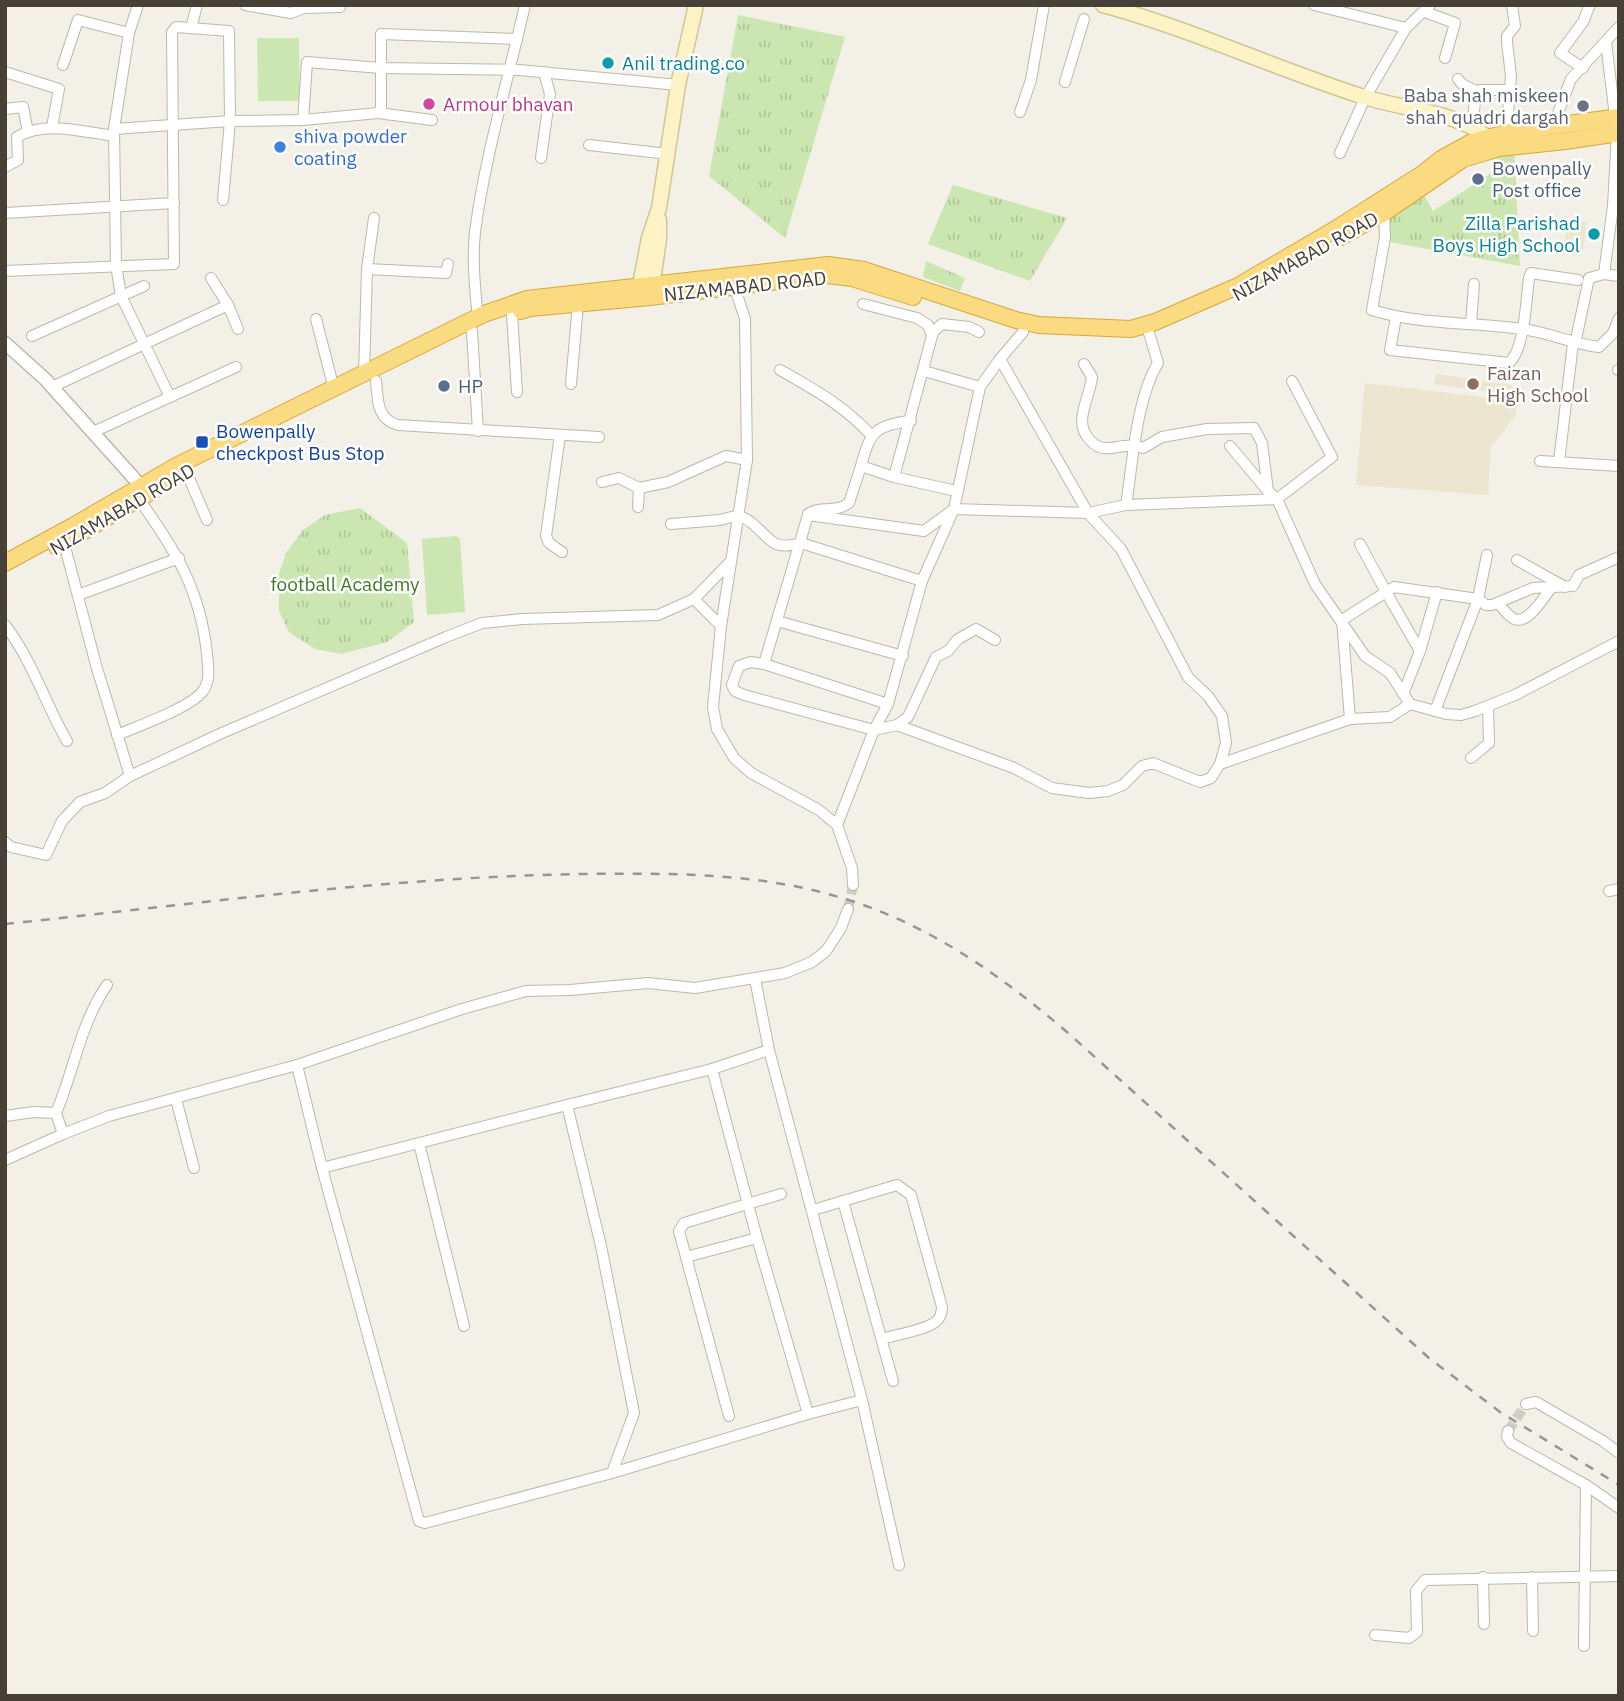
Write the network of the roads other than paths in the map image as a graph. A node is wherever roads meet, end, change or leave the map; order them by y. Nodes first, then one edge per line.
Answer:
1 (138, 5) edge
2 (197, 5) edge
3 (245, 5) edge
4 (525, 5) edge
5 (696, 5) edge
6 (1044, 5) edge
7 (1103, 5) edge
8 (1127, 5) edge
9 (1314, 5) edge
10 (1512, 5) edge
11 (1590, 5) edge
12 (340, 8) dead end
13 (1427, 9) edge
14 (1142, 15) junction
15 (1084, 19) dead end
16 (1619, 27) edge
17 (191, 28) junction
18 (1406, 29) junction
19 (129, 33) junction
20 (517, 39) junction
21 (1606, 42) junction
22 (1445, 58) dead end
23 (63, 65) dead end
24 (380, 68) junction
25 (1583, 68) junction
26 (511, 70) junction
27 (5, 72) edge
28 (544, 72) junction
29 (1458, 79) dead end
30 (1065, 82) dead end
31 (678, 85) junction
32 (1510, 90) junction
33 (1478, 92) junction
34 (1365, 98) junction
35 (5, 109) edge
36 (1020, 112) dead end
37 (378, 113) junction
38 (303, 120) junction
39 (432, 120) dead end
40 (230, 121) junction
41 (1472, 125) junction
42 (1617, 125) edge
43 (174, 126) junction
44 (1553, 126) junction
45 (52, 127) junction
46 (28, 132) junction
47 (114, 132) junction
48 (1510, 132) junction
49 (1487, 136) junction
50 (589, 145) dead end
51 (1339, 153) dead end
52 (668, 154) junction
53 (541, 158) dead end
54 (5, 167) edge
55 (223, 200) dead end
56 (174, 204) junction
57 (115, 206) junction
58 (5, 213) edge
59 (1384, 213) junction
60 (374, 218) dead end
61 (448, 264) dead end
62 (116, 265) junction
63 (367, 269) junction
64 (5, 271) edge
65 (1604, 275) junction
66 (1619, 276) edge
67 (211, 278) dead end
68 (1578, 280) dead end
69 (734, 285) junction
70 (1474, 285) dead end
71 (144, 286) dead end
72 (644, 291) junction
73 (121, 296) junction
74 (228, 304) junction
75 (578, 304) junction
76 (863, 304) dead end
77 (512, 314) junction
78 (1396, 317) junction
79 (1619, 318) edge
80 (316, 319) dead end
81 (475, 324) junction
82 (1471, 324) junction
83 (238, 329) dead end
84 (1523, 329) junction
85 (979, 332) dead end
86 (1023, 332) junction
87 (1149, 333) junction
88 (32, 336) dead end
89 (932, 336) junction
90 (5, 343) edge
91 (144, 344) junction
92 (1574, 344) junction
93 (1000, 359) junction
94 (1084, 364) dead end
95 (236, 367) dead end
96 (780, 370) dead end
97 (924, 371) junction
98 (370, 378) junction
99 (1292, 382) dead end
100 (571, 384) dead end
101 (52, 387) junction
102 (980, 387) junction
103 (334, 389) junction
104 (517, 391) dead end
105 (170, 397) junction
106 (911, 421) junction
107 (478, 431) junction
108 (93, 432) junction
109 (560, 435) junction
110 (872, 436) junction
111 (599, 437) dead end
112 (1136, 445) junction
113 (1230, 446) dead end
114 (747, 460) junction
115 (1540, 461) dead end
116 (1559, 462) junction
117 (861, 466) junction
118 (1619, 466) edge
119 (186, 471) junction
120 (894, 477) junction
121 (602, 482) dead end
122 (639, 488) junction
123 (1267, 490) junction
124 (956, 491) junction
125 (140, 492) junction
126 (1278, 499) junction
127 (1126, 505) junction
128 (638, 507) dead end
129 (954, 509) junction
130 (1088, 513) junction
131 (808, 514) junction
132 (738, 515) junction
133 (207, 520) dead end
134 (671, 524) dead end
135 (64, 543) junction
136 (801, 543) junction
137 (1360, 544) dead end
138 (562, 552) dead end
139 (1487, 555) dead end
140 (1619, 557) edge
141 (179, 558) junction
142 (1517, 560) dead end
143 (731, 561) junction
144 (5, 563) edge
145 (5, 575) edge
146 (922, 580) junction
147 (1551, 588) junction
148 (1565, 588) junction
149 (1386, 592) junction
150 (1437, 592) junction
151 (78, 595) junction
152 (694, 599) junction
153 (1478, 599) junction
154 (1498, 603) junction
155 (1342, 620) junction
156 (777, 621) junction
157 (5, 625) edge
158 (721, 626) junction
159 (995, 640) dead end
160 (1619, 640) edge
161 (1420, 651) junction
162 (903, 656) junction
163 (764, 664) junction
164 (1403, 694) junction
165 (888, 704) junction
166 (1410, 704) junction
167 (1488, 706) junction
168 (1435, 711) junction
169 (1350, 719) junction
170 (897, 725) junction
171 (874, 730) junction
172 (117, 735) junction
173 (67, 741) dead end
174 (1471, 758) dead end
175 (1220, 764) junction
176 (130, 776) junction
177 (836, 825) junction
178 (5, 842) edge
179 (853, 885) tunnel mouth
180 (848, 909) tunnel mouth
181 (755, 979) junction
182 (107, 985) dead end
183 (769, 1050) junction
184 (297, 1065) junction
185 (712, 1069) junction
186 (176, 1099) junction
187 (567, 1105) junction
188 (57, 1113) junction
189 (5, 1116) edge
190 (63, 1134) junction
191 (419, 1143) junction
192 (5, 1160) edge
193 (194, 1168) dead end
194 (322, 1168) junction
195 (781, 1194) dead end
196 (843, 1201) junction
197 (748, 1204) junction
198 (813, 1210) junction
199 (757, 1238) junction
200 (686, 1257) junction
201 (464, 1326) dead end
202 (882, 1339) junction
203 (893, 1381) dead end
204 (862, 1400) junction
205 (1526, 1404) dead end
206 (808, 1415) junction
207 (729, 1416) dead end
208 (1508, 1431) dead end
209 (1619, 1453) edge
210 (612, 1473) junction
211 (1586, 1485) junction
212 (1619, 1508) edge
213 (899, 1565) dead end
214 (1584, 1576) junction
215 (1619, 1576) edge
216 (1483, 1577) junction
217 (1532, 1577) junction
218 (1484, 1624) dead end
219 (1533, 1631) dead end
220 (1375, 1635) dead end
221 (1584, 1646) dead end

1 - 19 street
2 - 17 street
3 - 12 street
4 - 20 street
5 - 31 main road
6 - 36 street
7 - 14 main road
8 - 14 street
9 - 18 street
10 - 32 street
11 - 25 street
13 - 18 street
13 - 22 street
14 - 34 main road
15 - 30 street
16 - 21 street
17 - 40 street
17 - 43 street
18 - 34 street
19 - 23 street
19 - 47 street
20 - 24 street
20 - 26 street
21 - 25 street
21 - 42 street
24 - 26 street
24 - 37 street
24 - 38 street
25 - 44 street
26 - 28 street
26 - 81 street
27 - 45 street
28 - 31 street
28 - 53 street
29 - 33 street
31 - 52 main road
32 - 33 street
32 - 48 street
33 - 41 street
34 - 41 main road
34 - 51 street
35 - 46 street
37 - 38 street
37 - 39 street
38 - 40 street
40 - 43 street
40 - 55 street
41 - 49 main road
42 - 44 highway
42 - 59 highway, NIZAMABAD ROAD
42 - 65 street
43 - 47 street
43 - 56 street
44 - 48 highway
45 - 46 street
45 - 47 street
46 - 54 street
47 - 57 street
48 - 49 highway
49 - 72 highway, NIZAMABAD ROAD
50 - 52 street
52 - 72 main road
56 - 57 street
56 - 62 street
57 - 58 street
57 - 62 street
59 - 78 street
59 - 87 highway, NIZAMABAD ROAD
60 - 63 street
61 - 63 street
62 - 64 street
62 - 73 street
63 - 98 street
65 - 66 street
65 - 92 street
67 - 74 street
68 - 84 street
69 - 72 highway, NIZAMABAD ROAD
69 - 86 highway, NIZAMABAD ROAD
69 - 114 street
70 - 82 street
71 - 73 street
72 - 75 highway, NIZAMABAD ROAD
72 - 81 highway, NIZAMABAD ROAD
73 - 88 street
73 - 91 street
74 - 83 street
74 - 91 street
75 - 77 highway, NIZAMABAD ROAD
75 - 100 street
76 - 89 street
77 - 81 highway, NIZAMABAD ROAD
77 - 104 street
78 - 82 street
78 - 84 street
79 - 92 street
80 - 103 street
81 - 98 highway, NIZAMABAD ROAD
81 - 107 street
82 - 84 street
84 - 92 street
85 - 89 street
86 - 87 highway, NIZAMABAD ROAD
86 - 93 street
87 - 112 street
89 - 97 street
90 - 101 street
91 - 101 street
91 - 105 street
92 - 116 street
93 - 102 street
93 - 130 street
94 - 112 street
95 - 105 street
96 - 110 street
97 - 102 street
97 - 106 street
98 - 103 highway, NIZAMABAD ROAD
98 - 107 street
98 - 119 highway, NIZAMABAD ROAD
99 - 126 street
101 - 108 street
102 - 124 street
103 - 125 highway, NIZAMABAD ROAD
105 - 108 street
106 - 110 street
106 - 120 street
107 - 109 street
108 - 125 street
109 - 111 street
109 - 138 street
110 - 117 street
112 - 123 street
112 - 127 street
113 - 123 street
114 - 122 street
114 - 132 street
115 - 116 street
116 - 118 street
117 - 120 street
117 - 131 street
119 - 125 highway, NIZAMABAD ROAD
119 - 133 street
120 - 124 street
121 - 122 street
122 - 128 street
123 - 126 street
124 - 129 street
125 - 135 highway, NIZAMABAD ROAD
125 - 141 street
125 - 144 highway, NIZAMABAD ROAD
126 - 127 street
126 - 155 street
127 - 130 street
129 - 130 street
129 - 131 street
129 - 146 street
130 - 175 street
131 - 136 street
132 - 134 street
132 - 136 street
132 - 143 street
135 - 145 highway, NIZAMABAD ROAD
135 - 151 street
136 - 146 street
136 - 156 street
137 - 149 street
139 - 153 street
140 - 148 street
141 - 151 street
141 - 172 street
142 - 148 street
143 - 152 street
143 - 158 street
146 - 162 street
147 - 148 street
147 - 154 street
147 - 154 street
149 - 150 street
149 - 155 street
149 - 161 street
150 - 153 street
150 - 161 street
151 - 172 street
152 - 158 street
152 - 176 street
153 - 154 street
153 - 168 street
155 - 164 street
155 - 169 street
156 - 162 street
156 - 163 street
157 - 173 street
158 - 177 street
159 - 170 street
160 - 167 street
161 - 164 street
162 - 165 street
163 - 165 street
163 - 171 street
164 - 166 street
165 - 171 street
166 - 168 street
166 - 169 street
167 - 168 street
167 - 174 street
169 - 175 street
170 - 171 street
170 - 175 street
171 - 177 street
172 - 176 street
176 - 178 street
177 - 179 street
180 - 181 street
181 - 183 street
181 - 184 street
182 - 188 street
183 - 185 street
183 - 198 street
184 - 186 street
184 - 194 street
185 - 187 street
185 - 197 street
186 - 190 street
186 - 193 street
187 - 191 street
187 - 210 street
188 - 189 street
188 - 190 street
190 - 192 street
191 - 194 street
191 - 201 street
194 - 210 street
195 - 197 street
196 - 198 street
196 - 202 street
196 - 202 street
197 - 199 street
197 - 200 street
198 - 204 street
199 - 200 street
199 - 206 street
200 - 207 street
202 - 203 street
204 - 206 street
204 - 213 street
205 - 209 street
206 - 210 street
208 - 211 street
211 - 212 street
211 - 214 street
214 - 215 street
214 - 217 street
214 - 221 street
216 - 217 street
216 - 218 street
216 - 220 street
217 - 219 street

